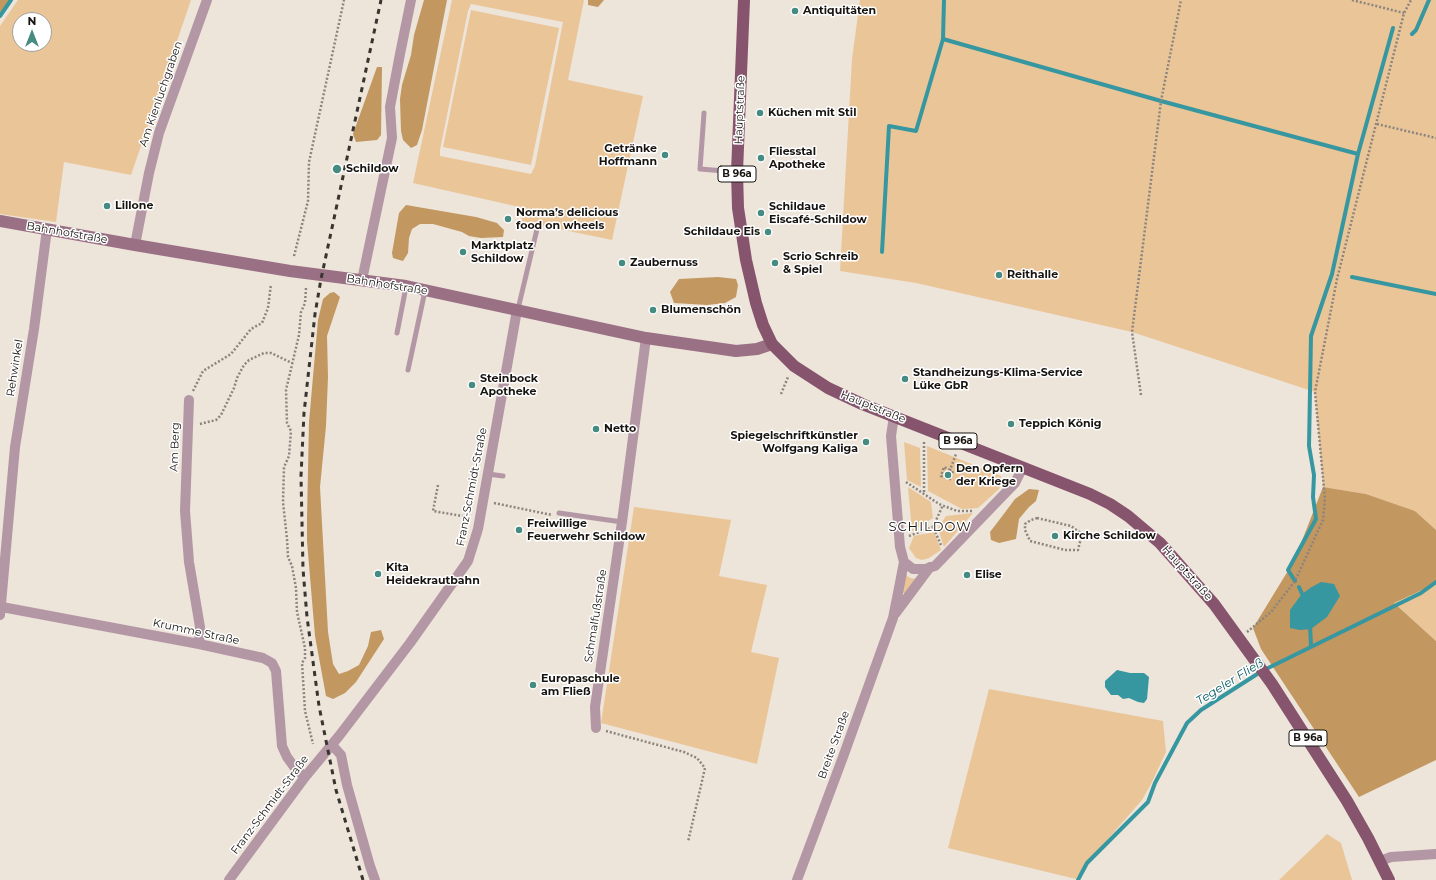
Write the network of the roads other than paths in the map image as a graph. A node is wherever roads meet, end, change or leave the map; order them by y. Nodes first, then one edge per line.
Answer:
1 (207, 0) edge
2 (412, 0) edge
3 (744, 0) edge
4 (704, 113) dead end
5 (737, 172) junction
6 (0, 221) edge
7 (538, 225) dead end
8 (48, 229) junction
9 (135, 245) junction
10 (362, 280) junction
11 (406, 286) junction
12 (425, 290) junction
13 (517, 310) junction
14 (397, 333) dead end
15 (646, 338) junction
16 (772, 344) junction
17 (408, 370) dead end
18 (189, 400) road end
19 (894, 416) junction
20 (1023, 467) junction
21 (488, 474) junction
22 (503, 476) dead end
23 (559, 513) dead end
24 (622, 522) junction
25 (904, 562) junction
26 (930, 567) junction
27 (1, 611) edge
28 (893, 618) junction
29 (200, 644) junction
30 (596, 728) road end
31 (332, 745) junction
32 (305, 777) junction
33 (1436, 854) edge
34 (1380, 861) junction
35 (229, 880) edge
36 (375, 880) edge
37 (797, 880) edge
38 (1389, 880) edge

1 - 9 street, Am Kienluchgraben
2 - 10 street
3 - 5 main road, Hauptstraße / B 96a
4 - 5 lane
5 - 16 main road, Hauptstraße / B 96a
6 - 8 street, Bahnhofstraße
7 - 13 lane
8 - 9 street, Bahnhofstraße
8 - 27 street, Rehwinkel
9 - 10 street, Bahnhofstraße
10 - 11 street, Bahnhofstraße
11 - 12 street, Bahnhofstraße
11 - 14 lane
12 - 13 street, Bahnhofstraße
12 - 17 lane
13 - 15 street, Bahnhofstraße
13 - 21 street, Franz-Schmidt-Straße
15 - 16 street, Bahnhofstraße
15 - 24 street, Schmalfußstraße
16 - 19 main road, Hauptstraße / B 96a
18 - 29 street, Am Berg
19 - 20 main road, Hauptstraße / B 96a
19 - 25 street, Breite Straße
20 - 26 street, Breite Straße
20 - 34 main road, Hauptstraße / B 96a
21 - 22 lane
21 - 31 street, Franz-Schmidt-Straße
23 - 24 lane
24 - 30 street, Schmalfußstraße
25 - 26 street
25 - 28 street, Breite Straße
26 - 28 street, Breite Straße
27 - 29 street, Krumme Straße
28 - 37 street, Breite Straße
29 - 32 street, Krumme Straße
31 - 32 street, Franz-Schmidt-Straße
31 - 36 street
32 - 35 street, Franz-Schmidt-Straße
33 - 34 street
34 - 38 main road, B 96a

